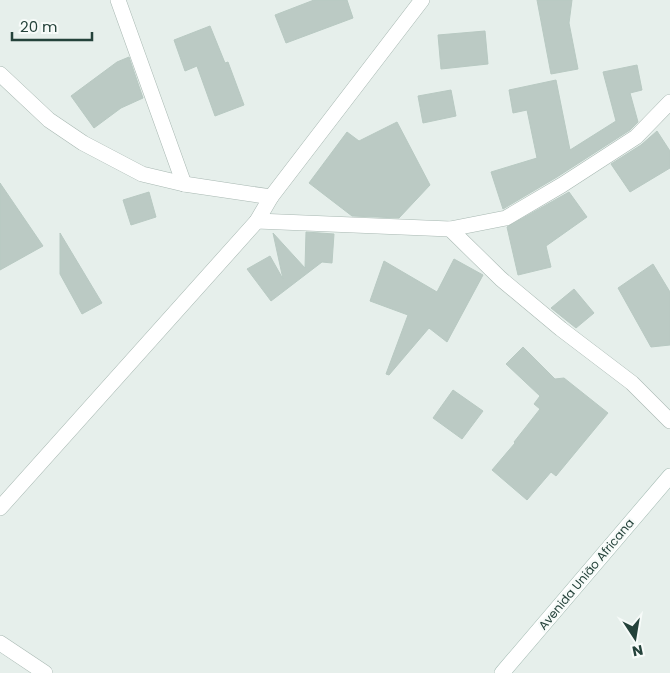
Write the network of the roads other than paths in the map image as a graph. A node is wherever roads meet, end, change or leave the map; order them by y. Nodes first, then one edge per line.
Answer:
1 (118, 0) edge
2 (422, 0) edge
3 (0, 74) edge
4 (670, 102) edge
5 (184, 184) junction
6 (271, 196) junction
7 (257, 221) junction
8 (450, 229) junction
9 (670, 421) edge
10 (670, 476) edge
11 (0, 508) edge
12 (2, 648) edge
13 (46, 673) edge
14 (502, 673) edge

1 - 5 street
2 - 6 street
3 - 5 street
4 - 8 street
5 - 6 street
6 - 7 street
7 - 8 street
7 - 11 street
8 - 9 street
10 - 14 street, Avenida União Africana
12 - 13 street

